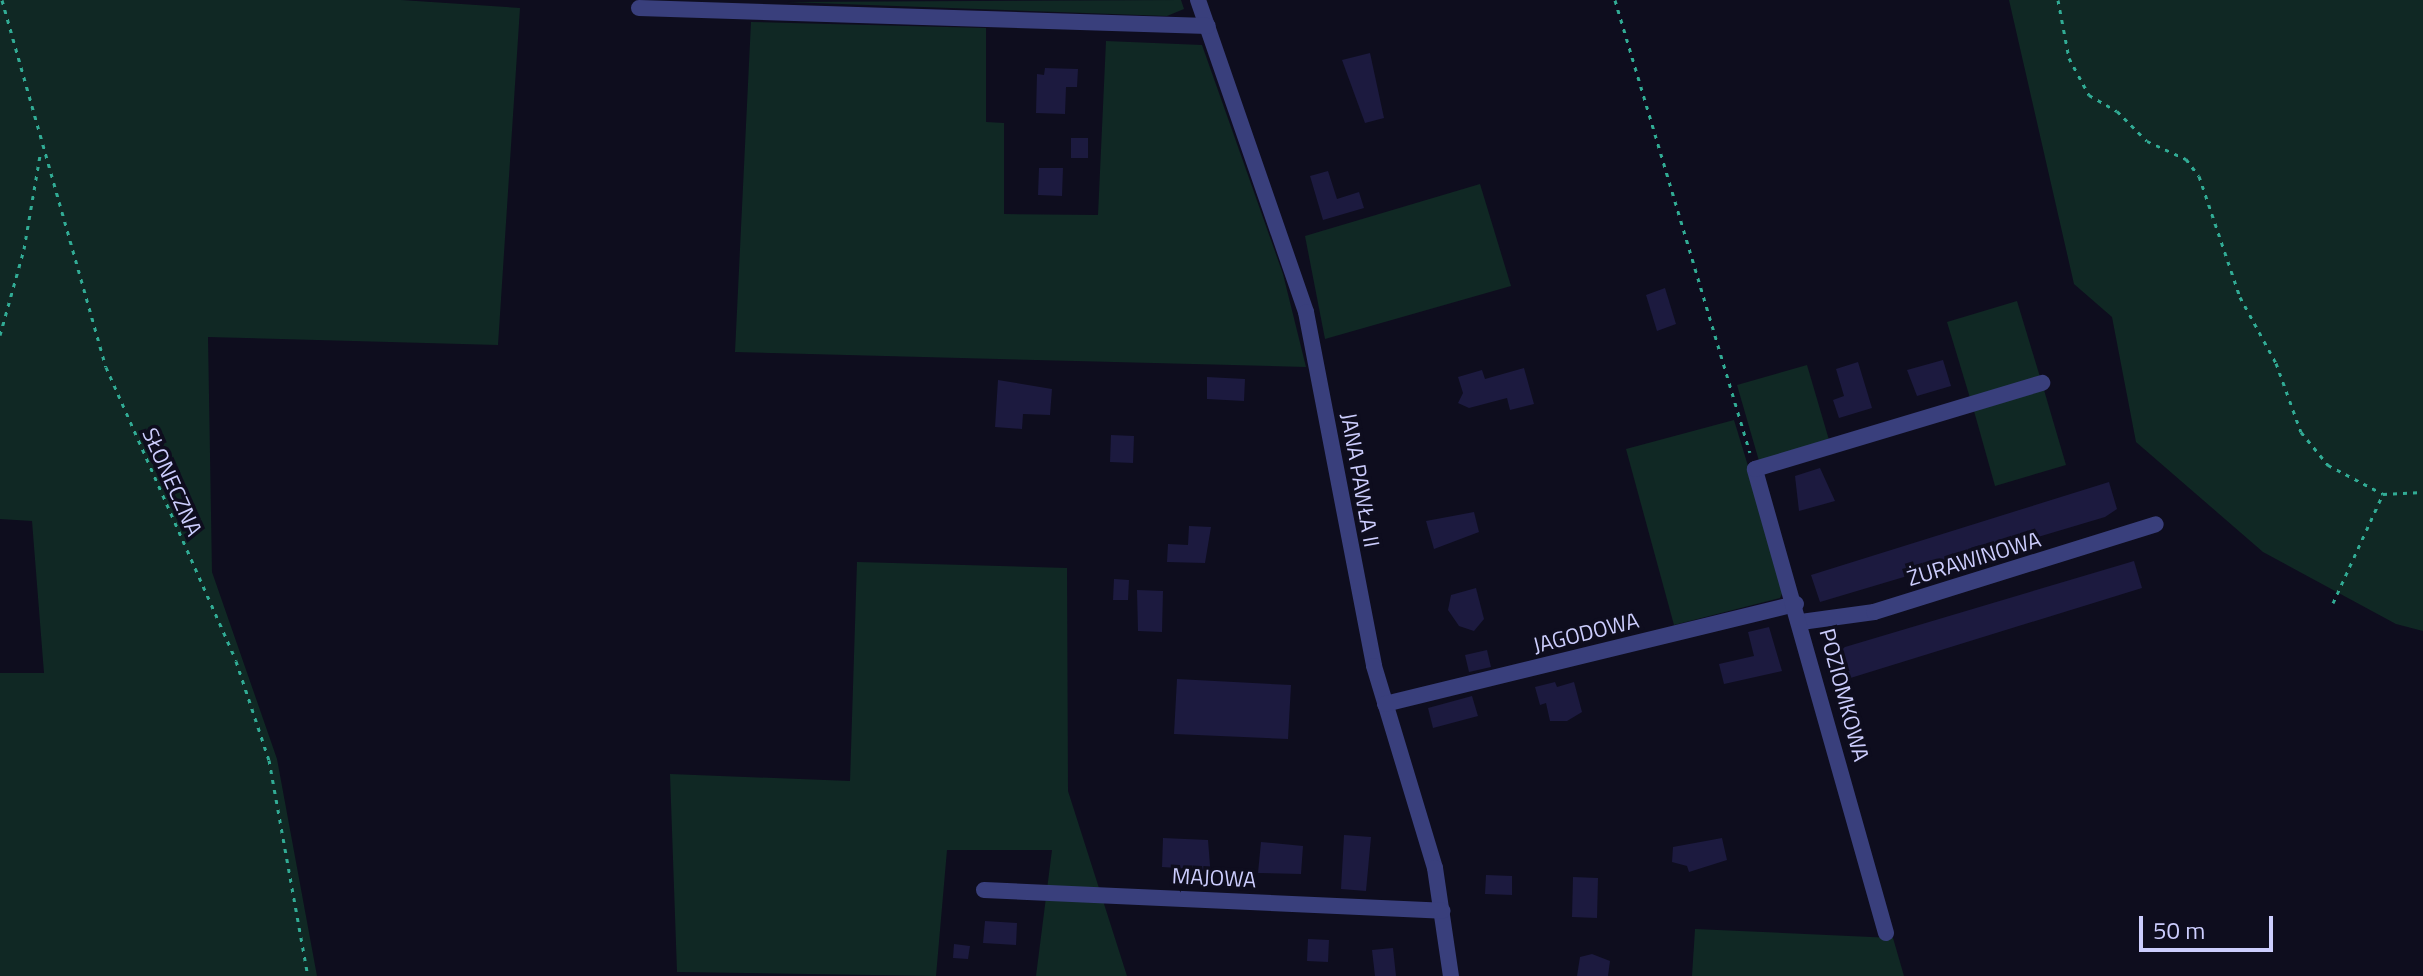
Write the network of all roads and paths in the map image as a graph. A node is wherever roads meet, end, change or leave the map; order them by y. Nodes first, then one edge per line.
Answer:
1 (2, 0) edge
2 (1198, 0) edge
3 (1615, 0) edge
4 (2058, 0) edge
5 (639, 8) dead end
6 (1208, 26) junction
7 (41, 151) junction
8 (0, 335) edge
9 (2042, 383) dead end
10 (1755, 469) junction
11 (2423, 492) edge
12 (2383, 494) junction
13 (2156, 524) dead end
14 (2333, 603) dead end
15 (1796, 604) junction
16 (1801, 622) junction
17 (1385, 704) junction
18 (984, 890) dead end
19 (1443, 911) junction
20 (1886, 933) dead end
21 (308, 976) edge
22 (1451, 976) edge

1 - 7 path, SŁONECZNA
2 - 6 street, JANA PAWŁA II
3 - 10 path
4 - 12 path
5 - 6 street
6 - 17 street, JANA PAWŁA II
7 - 8 path
7 - 21 path, SŁONECZNA
9 - 10 street
10 - 15 street, POZIOMKOWA
11 - 12 path
12 - 14 path
13 - 16 street, ŻURAWINOWA
15 - 16 street, POZIOMKOWA
15 - 17 street, JAGODOWA
16 - 20 street, POZIOMKOWA
17 - 19 street, JANA PAWŁA II
18 - 19 street, MAJOWA
19 - 22 street, JANA PAWŁA II

